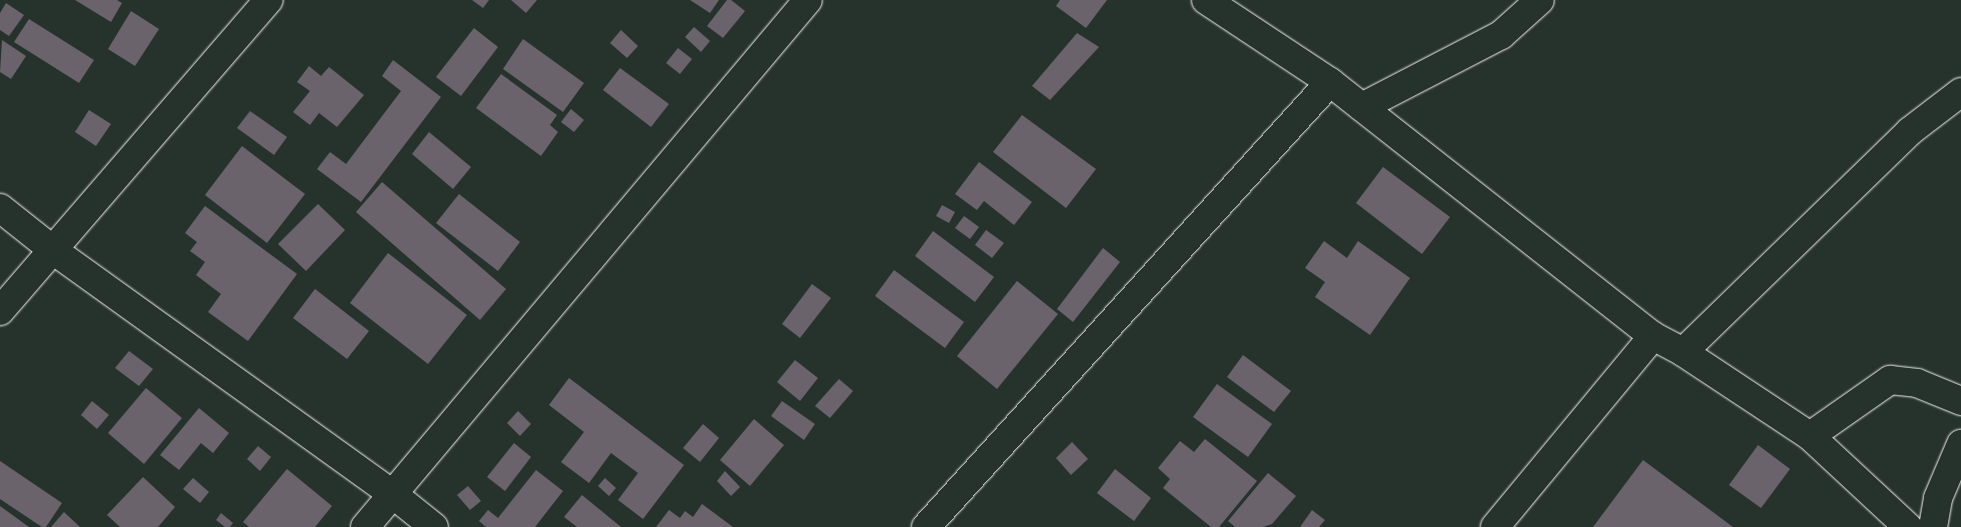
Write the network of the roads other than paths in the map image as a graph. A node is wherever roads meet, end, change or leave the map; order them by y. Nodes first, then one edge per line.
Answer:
1 (268, 0) edge
2 (808, 0) edge
3 (1206, 0) edge
4 (1540, 0) edge
5 (1330, 82) junction
6 (1961, 92) edge
7 (1362, 107) junction
8 (0, 208) edge
9 (53, 250) junction
10 (0, 311) edge
11 (1653, 336) junction
12 (1683, 352) junction
13 (1961, 402) edge
14 (1810, 436) junction
15 (1961, 444) edge
16 (394, 495) junction
17 (366, 527) edge
18 (434, 527) edge
19 (926, 527) edge
20 (1495, 527) edge
21 (1908, 527) edge
22 (1933, 527) edge

1 - 9 street
2 - 16 street
3 - 5 street
4 - 7 street
5 - 7 street
5 - 19 street
6 - 12 street
7 - 11 street
8 - 9 street
9 - 10 street
9 - 16 street
11 - 12 street
11 - 20 street
12 - 14 street
13 - 14 street
14 - 21 street
15 - 22 street
16 - 17 street
16 - 18 street

